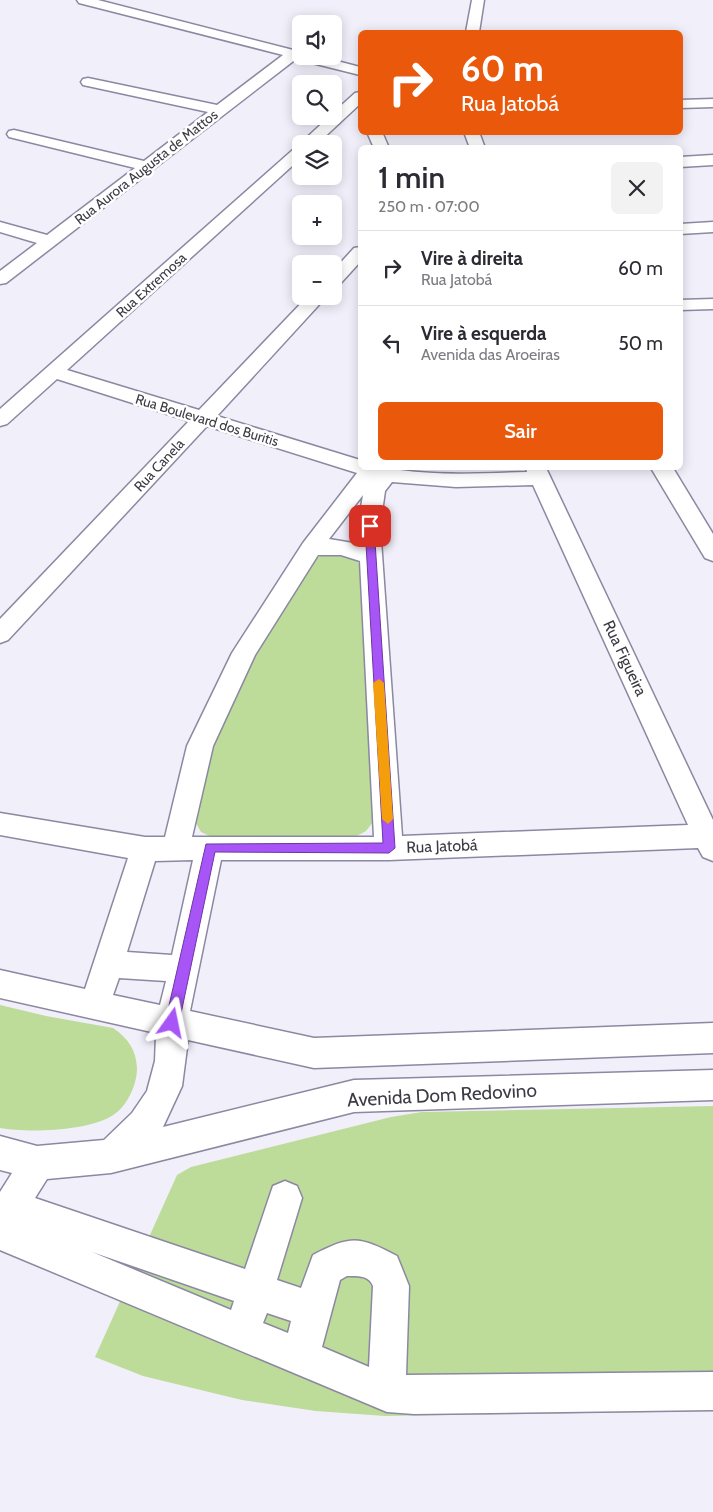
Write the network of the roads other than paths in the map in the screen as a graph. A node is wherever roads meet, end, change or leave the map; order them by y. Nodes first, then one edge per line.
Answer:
1 (83, 0) edge
2 (478, 0) edge
3 (127, 5) edge
4 (473, 30) edge
5 (292, 55) joint
6 (334, 65) edge
7 (358, 71) edge
8 (88, 82) dead end
9 (358, 98) edge
10 (713, 103) edge
11 (683, 104) edge
12 (346, 108) junction
13 (219, 110) junction
14 (358, 114) edge
15 (14, 134) dead end
16 (318, 135) edge
17 (292, 158) edge
18 (713, 160) edge
19 (683, 162) edge
20 (147, 166) junction
21 (0, 227) edge
22 (713, 227) edge
23 (683, 228) edge
24 (50, 241) junction
25 (358, 254) edge
26 (342, 271) edge
27 (0, 279) edge
28 (713, 304) edge
29 (309, 305) edge
30 (683, 305) edge
31 (54, 372) junction
32 (202, 418) junction
33 (0, 420) edge
34 (358, 465) edge
35 (372, 470) edge
36 (373, 470) edge
37 (379, 470) edge
38 (663, 470) edge
39 (539, 473) edge
40 (311, 548) junction
41 (713, 553) edge
42 (370, 557) junction
43 (0, 634) edge
44 (0, 824) edge
45 (710, 842) edge
46 (210, 847) junction
47 (176, 848) junction
48 (389, 848) junction
49 (145, 849) junction
50 (108, 964) junction
51 (184, 969) junction
52 (0, 984) edge
53 (95, 1004) junction
54 (172, 1023) junction
55 (713, 1038) edge
56 (713, 1085) edge
57 (0, 1153) edge
58 (111, 1156) junction
59 (37, 1163) junction
60 (285, 1198) dead end
61 (3, 1221) edge
62 (255, 1291) junction
63 (312, 1310) junction
64 (242, 1333) junction
65 (301, 1357) junction
66 (713, 1391) edge
67 (387, 1393) junction

1 - 3 street
2 - 4 street
3 - 5 street
5 - 13 street, Rua Aurora Augusta de Mattos
6 - 7 street
8 - 13 street
9 - 12 street
10 - 11 street
12 - 14 street
12 - 16 street
13 - 20 street, Rua Aurora Augusta de Mattos
15 - 20 street
17 - 31 street, Rua Extremosa
18 - 19 street
20 - 24 street, Rua Aurora Augusta de Mattos
21 - 24 street
22 - 23 street
24 - 27 street, Rua Aurora Augusta de Mattos
25 - 26 street
28 - 30 street
29 - 32 street, Rua Canela
31 - 32 street, Rua Boulevard dos Buritis
31 - 33 street, Rua Extremosa
32 - 34 street, Rua Boulevard dos Buritis
32 - 43 street, Rua Canela
35 - 40 street
36 - 42 street
37 - 39 street, Rua Boulevard dos Buritis
38 - 41 street
39 - 45 street, Rua Figueira
40 - 42 street
40 - 47 street
42 - 48 street
44 - 49 street, Rua Jatobá
45 - 48 street, Rua Jatobá
46 - 47 street, Rua Jatobá
46 - 48 street, Rua Jatobá
46 - 51 street
47 - 49 street, Rua Jatobá
49 - 50 street
50 - 51 street
50 - 53 street
51 - 54 street
52 - 53 street
53 - 54 street
54 - 55 street
54 - 58 street
56 - 58 street, Avenida Dom Redovino
57 - 59 street, Avenida Dom Redovino
58 - 59 street, Avenida Dom Redovino
59 - 61 street
60 - 62 street
61 - 62 street
61 - 64 street
62 - 63 street
62 - 64 street
63 - 65 street
63 - 67 street
64 - 65 street
65 - 67 street
66 - 67 street

